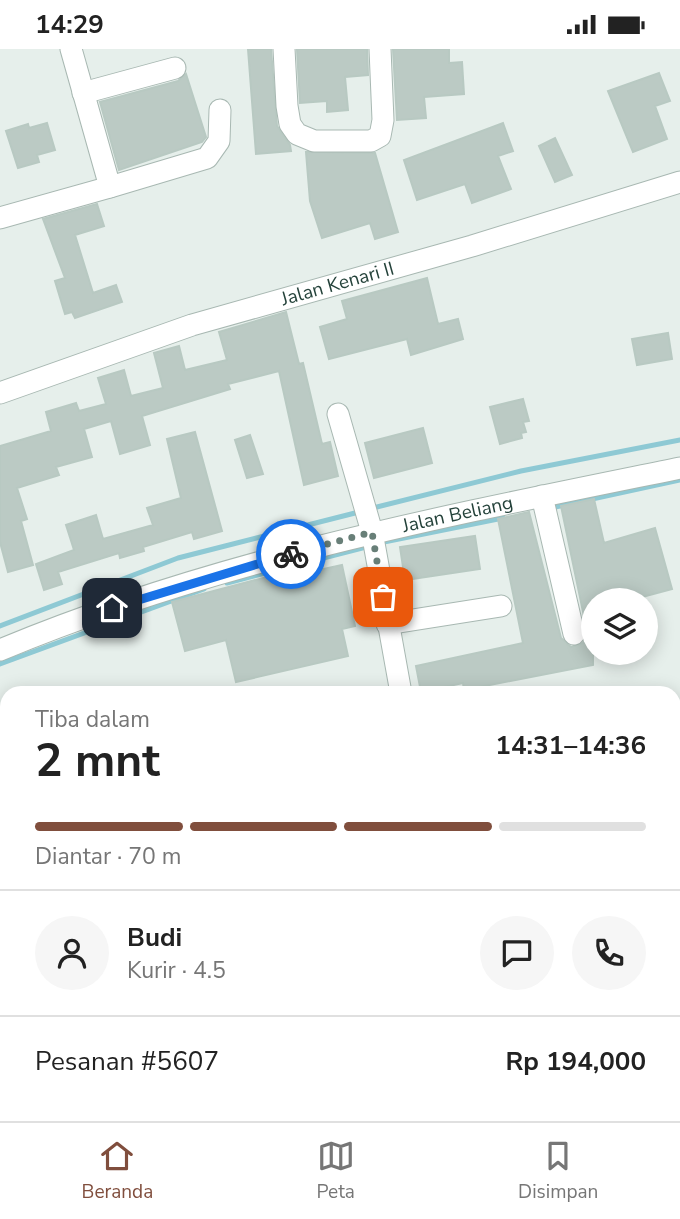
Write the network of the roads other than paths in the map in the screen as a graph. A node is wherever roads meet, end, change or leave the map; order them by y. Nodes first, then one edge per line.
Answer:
1 (71, 49) edge
2 (284, 49) edge
3 (380, 49) edge
4 (175, 68) dead end
5 (83, 93) junction
6 (220, 110) dead end
7 (680, 182) edge
8 (110, 187) junction
9 (0, 218) edge
10 (0, 393) edge
11 (338, 414) dead end
12 (680, 467) edge
13 (542, 496) junction
14 (372, 532) junction
15 (500, 606) dead end
16 (387, 624) junction
17 (574, 634) dead end
18 (0, 650) edge
19 (400, 686) edge

1 - 5 street
2 - 3 street
4 - 5 street
5 - 8 street
6 - 8 street
7 - 10 street, Jalan Kenari II
8 - 9 street
11 - 14 street
12 - 13 street, Jalan Beliang
13 - 14 street, Jalan Beliang
13 - 17 street
14 - 16 street
14 - 18 street, Jalan Beliang
15 - 16 street
16 - 19 street

